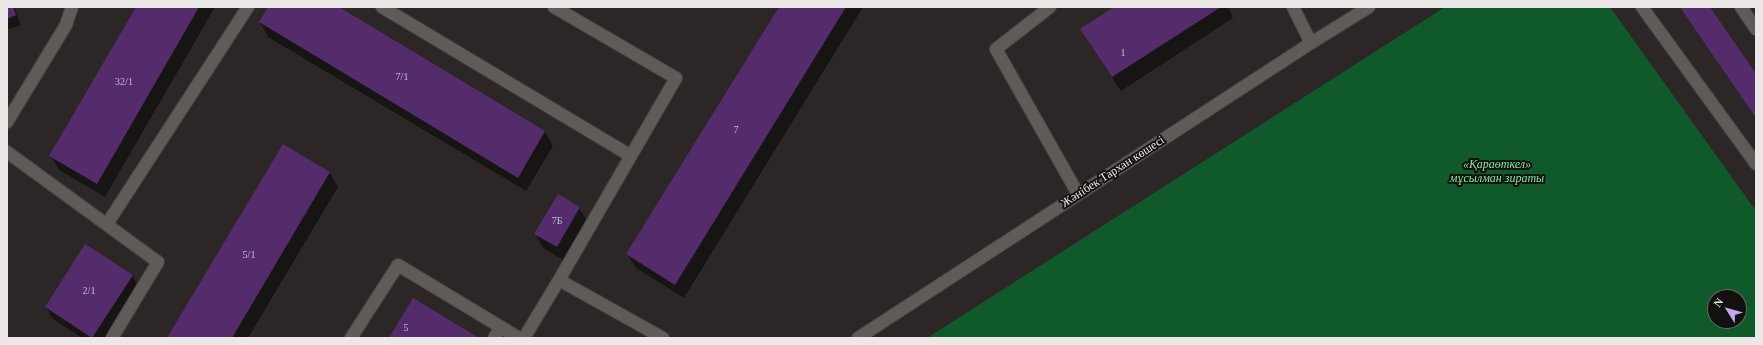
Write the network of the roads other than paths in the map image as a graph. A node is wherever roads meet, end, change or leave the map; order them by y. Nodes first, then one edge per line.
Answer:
1 (72, 7) edge
2 (248, 7) edge
3 (382, 7) edge
4 (554, 7) edge
5 (1050, 7) edge
6 (1293, 7) edge
7 (1369, 7) edge
8 (1642, 7) edge
9 (1741, 7) edge
10 (1756, 29) edge
11 (1311, 43) junction
12 (7, 122) edge
13 (7, 152) edge
14 (631, 156) junction
15 (1756, 164) edge
16 (1078, 194) junction
17 (107, 224) junction
18 (559, 280) junction
19 (501, 327) junction
20 (112, 338) edge
21 (351, 338) edge
22 (494, 338) edge
23 (519, 338) edge
24 (524, 338) edge
25 (663, 338) edge
26 (858, 338) edge

1 - 12 street
2 - 17 street
3 - 14 street
4 - 14 street
5 - 16 street
6 - 11 street
7 - 11 street, Жәнібек Тархан көшесі
8 - 15 street
9 - 10 street
11 - 16 street, Жәнібек Тархан көшесі
13 - 17 street
14 - 18 street
16 - 26 street, Жәнібек Тархан көшесі
17 - 20 street
18 - 24 street
18 - 25 street
19 - 21 street
19 - 22 street
19 - 23 street

